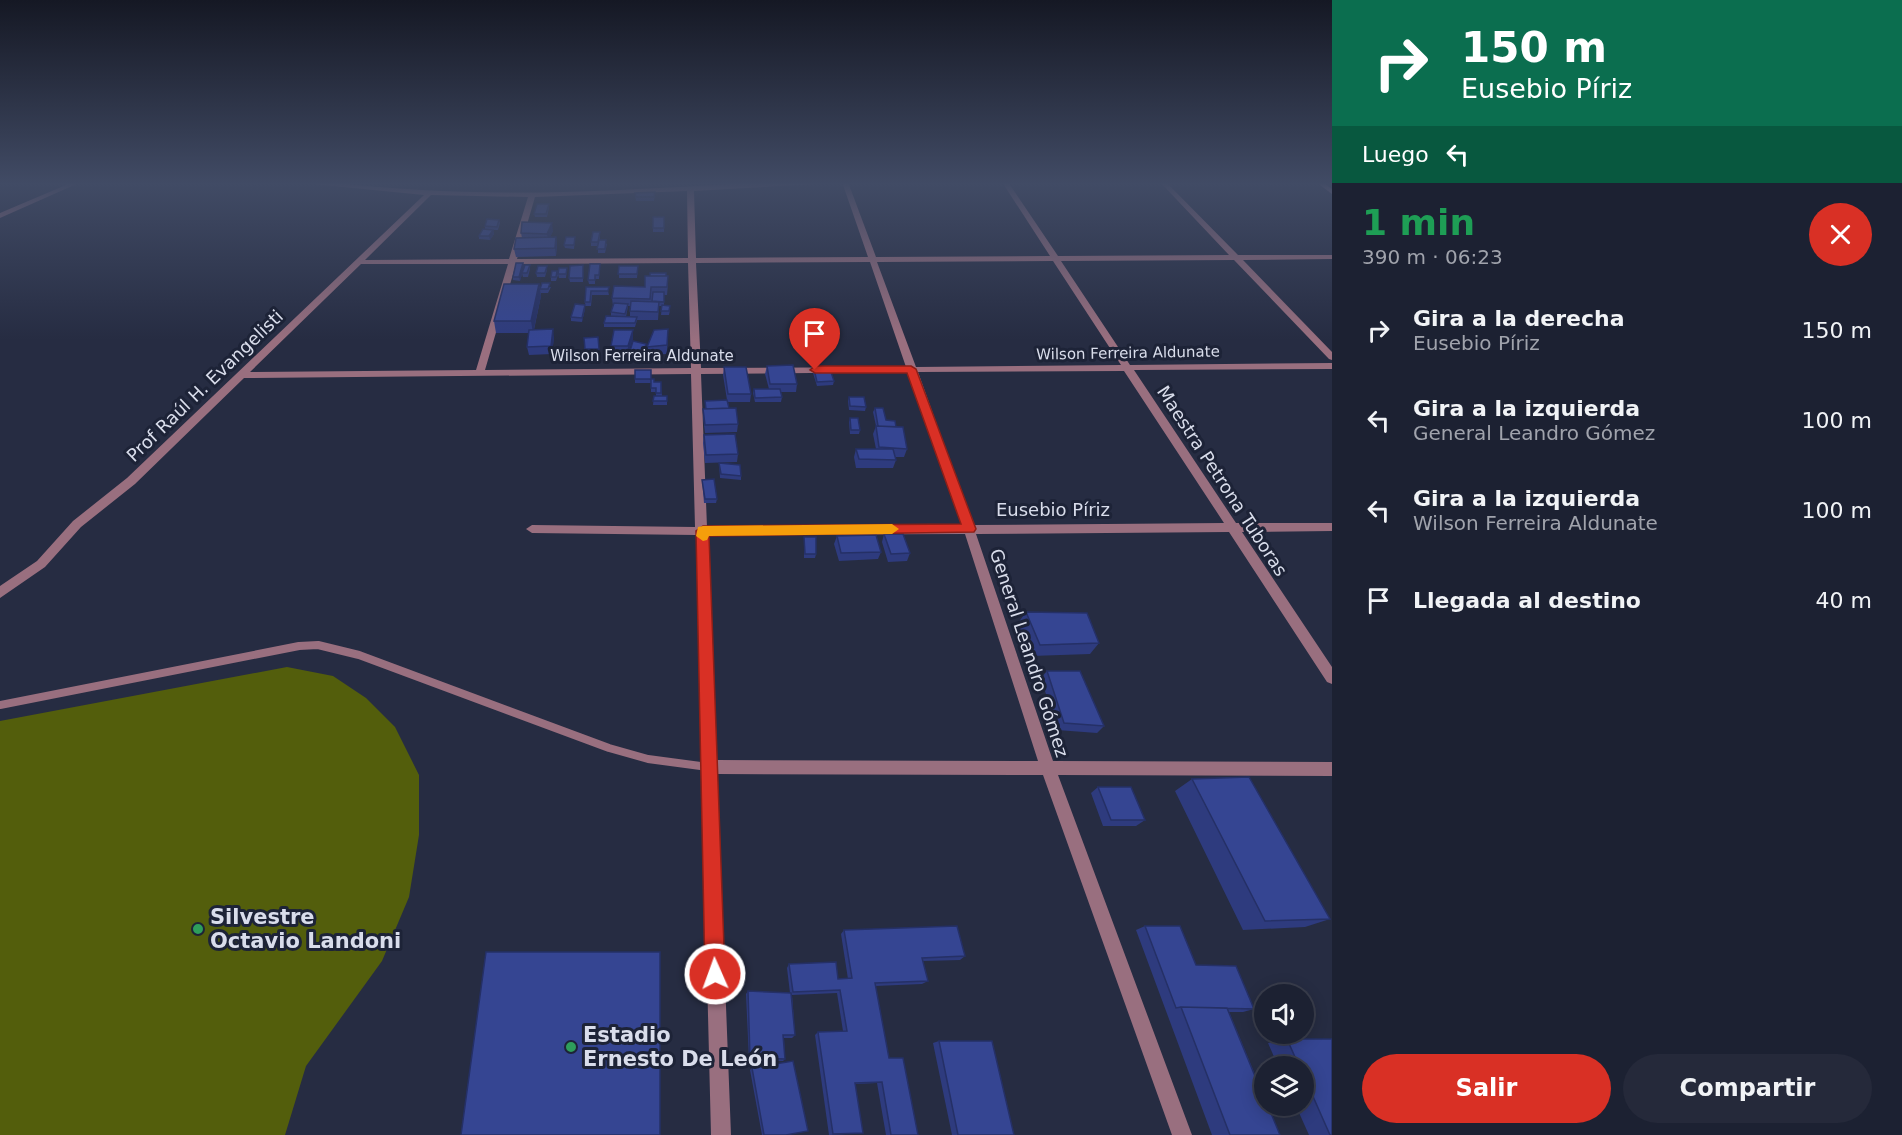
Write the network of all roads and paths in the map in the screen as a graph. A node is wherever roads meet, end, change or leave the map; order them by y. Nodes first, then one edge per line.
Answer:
1 (386, 235) edge
2 (520, 235) edge
3 (692, 235) edge
4 (863, 235) edge
5 (1041, 235) edge
6 (1214, 235) edge
7 (1332, 257) edge
8 (1056, 258) junction
9 (1236, 258) junction
10 (693, 261) junction
11 (872, 261) junction
12 (358, 262) junction
13 (512, 262) junction
14 (1332, 357) edge
15 (1332, 366) edge
16 (1129, 368) junction
17 (911, 369) junction
18 (696, 370) junction
19 (480, 372) junction
20 (240, 375) junction
21 (1231, 527) junction
22 (1332, 527) edge
23 (531, 529) dead end
24 (969, 529) junction
25 (703, 531) junction
26 (0, 593) edge
27 (1332, 678) edge
28 (0, 705) edge
29 (708, 766) junction
30 (1047, 766) junction
31 (1332, 769) edge
32 (721, 1135) edge
33 (1182, 1135) edge

1 - 12 street, Prof Raúl H. Evangelisti
2 - 13 street
3 - 10 street
4 - 11 street, General Leandro Gómez
5 - 8 street, Maestra Petrona Tuboras
6 - 9 street
7 - 9 street
8 - 9 street
8 - 11 street
8 - 16 street, Maestra Petrona Tuboras
9 - 14 street
10 - 11 street
10 - 13 street
10 - 18 street
11 - 17 street, General Leandro Gómez
12 - 13 street
12 - 20 street, Prof Raúl H. Evangelisti
13 - 19 street
15 - 16 street, Wilson Ferreira Aldunate
16 - 17 street, Wilson Ferreira Aldunate
16 - 21 street, Maestra Petrona Tuboras
17 - 18 street, Wilson Ferreira Aldunate
17 - 24 street, General Leandro Gómez
18 - 19 street, Wilson Ferreira Aldunate
18 - 25 street
19 - 20 street, Wilson Ferreira Aldunate
20 - 26 street, Prof Raúl H. Evangelisti
21 - 22 street, Eusebio Píriz
21 - 24 street, Eusebio Píriz
21 - 27 street, Maestra Petrona Tuboras
23 - 25 street, Eusebio Píriz
24 - 25 street, Eusebio Píriz
24 - 30 street, General Leandro Gómez
25 - 29 street
28 - 29 lane
29 - 30 street
29 - 32 street
30 - 31 street
30 - 33 street, General Leandro Gómez

